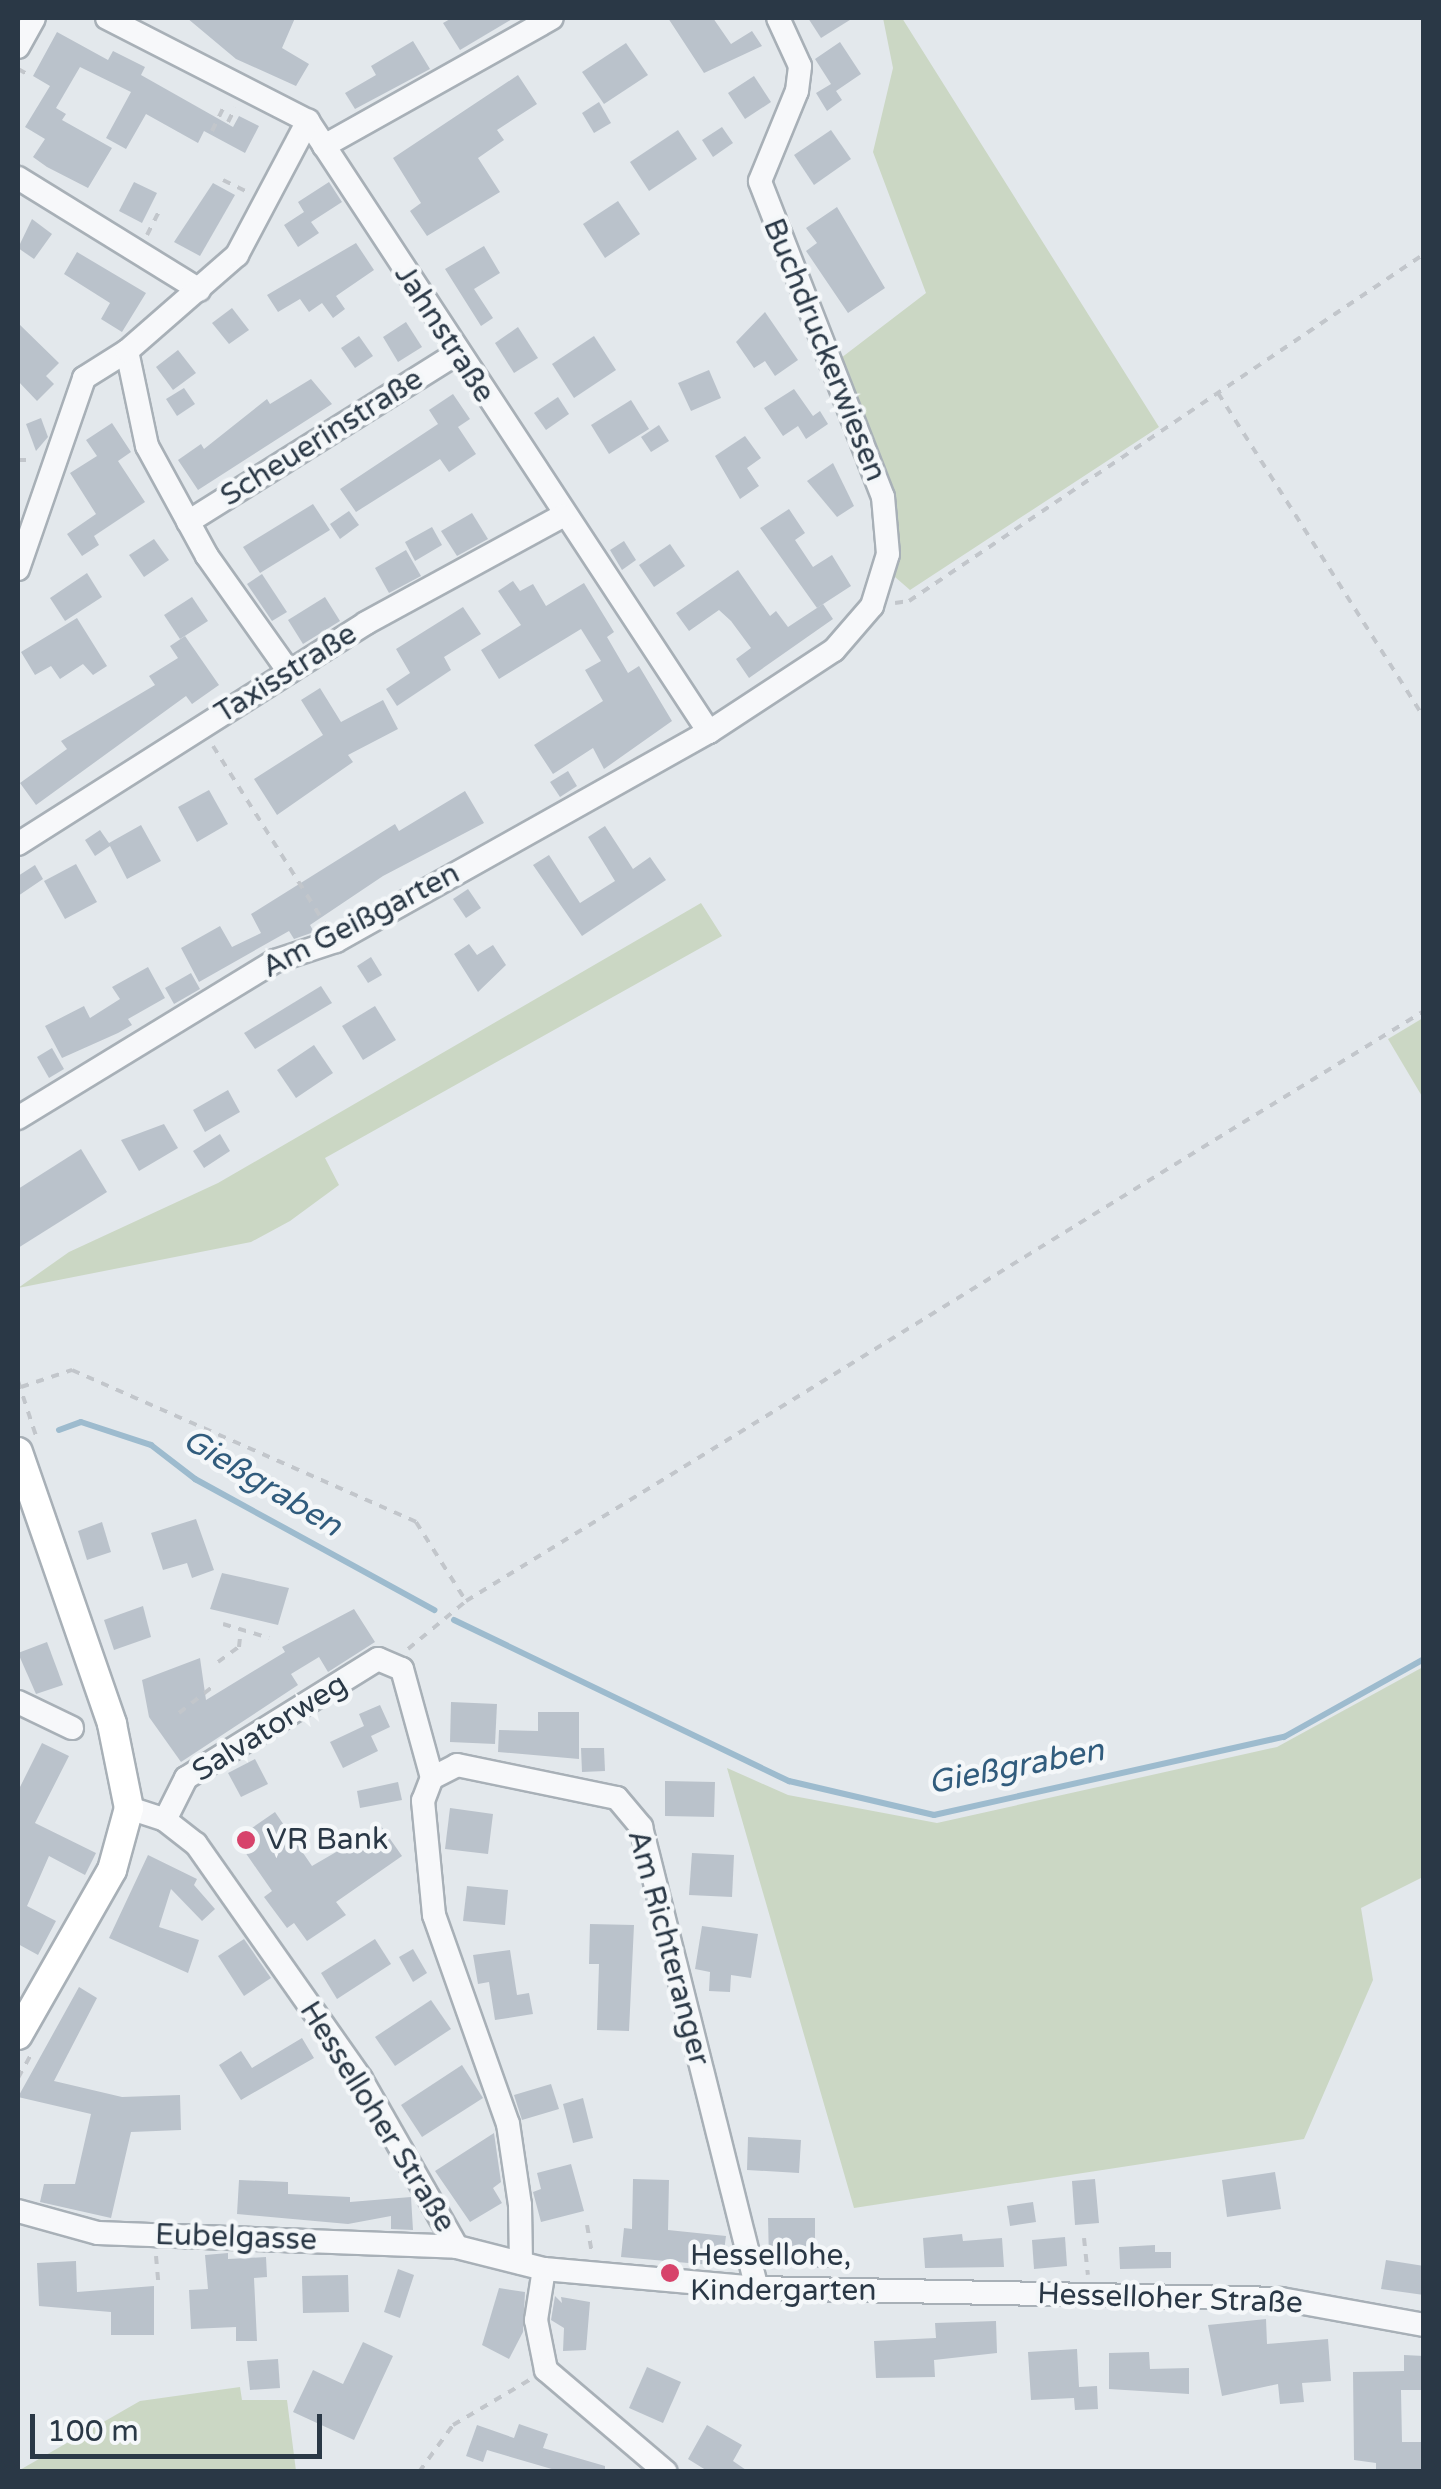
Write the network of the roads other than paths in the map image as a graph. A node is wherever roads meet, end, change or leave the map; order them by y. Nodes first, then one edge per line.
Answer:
1 (34, 18) edge
2 (107, 18) edge
3 (778, 18) edge
4 (539, 21) edge
5 (18, 47) edge
6 (308, 121) junction
7 (324, 146) junction
8 (18, 178) edge
9 (199, 290) junction
10 (127, 351) junction
11 (456, 354) junction
12 (562, 516) junction
13 (188, 522) junction
14 (18, 570) edge
15 (289, 672) junction
16 (709, 732) junction
17 (18, 844) edge
18 (18, 1118) edge
19 (18, 1452) edge
20 (18, 1702) edge
21 (72, 1728) dead end
22 (432, 1778) junction
23 (129, 1808) junction
24 (165, 1820) junction
25 (18, 2035) edge
26 (18, 2211) edge
27 (457, 2247) junction
28 (521, 2263) junction
29 (544, 2269) junction
30 (757, 2288) junction
31 (1424, 2325) edge
32 (666, 2472) edge

1 - 5 street
2 - 6 street
3 - 16 street, Buchdruckerwiesen
4 - 7 street
6 - 7 street, Jahnstraße
6 - 9 street
7 - 11 street, Jahnstraße
8 - 9 street
9 - 10 street
10 - 13 street
10 - 14 street
11 - 12 street, Jahnstraße
11 - 13 street, Scheuerinstraße
12 - 15 street, Taxisstraße
12 - 16 street, Jahnstraße
13 - 15 street
15 - 17 street, Taxisstraße
16 - 18 street, Am Geißgarten
19 - 23 main road
20 - 21 street
22 - 24 street, Salvatorweg
22 - 28 street
22 - 30 street, Am Richteranger
23 - 24 street, Hesselloher Straße
23 - 25 main road
24 - 27 street, Hesselloher Straße
26 - 27 street, Eubelgasse
27 - 28 street, Hesselloher Straße
28 - 29 street, Hesselloher Straße
29 - 30 street, Hesselloher Straße
29 - 32 street
30 - 31 street, Hesselloher Straße

